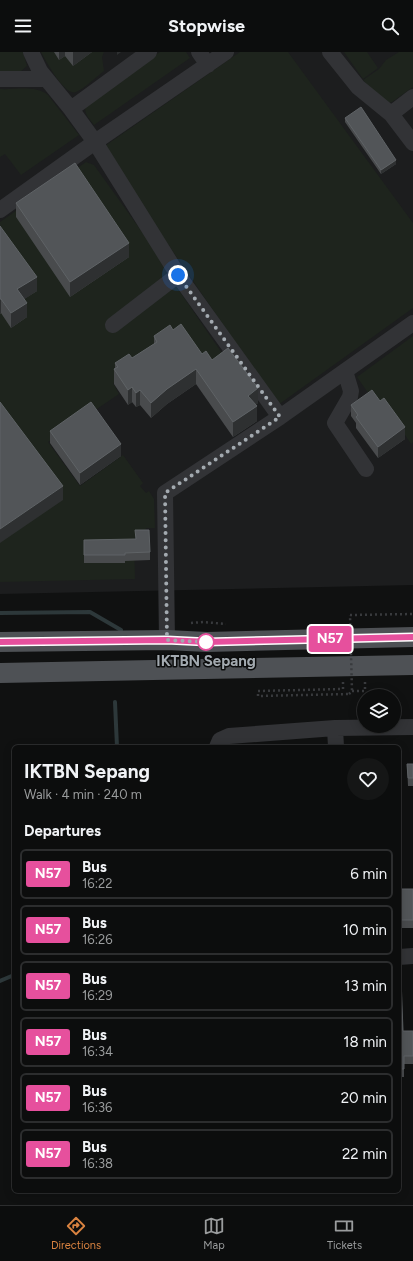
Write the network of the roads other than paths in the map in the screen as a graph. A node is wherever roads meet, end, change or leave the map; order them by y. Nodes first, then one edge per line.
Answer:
1 (31, 52) edge
2 (150, 52) edge
3 (226, 52) edge
4 (330, 52) edge
5 (203, 58) edge
6 (0, 79) edge
7 (46, 79) junction
8 (413, 97) edge
9 (71, 108) junction
10 (391, 114) junction
11 (95, 142) junction
12 (413, 143) edge
13 (0, 210) edge
14 (178, 275) junction
15 (413, 323) edge
16 (113, 325) dead end
17 (345, 371) junction
18 (280, 417) junction
19 (366, 469) dead end
20 (413, 637) edge
21 (167, 640) junction
22 (0, 642) edge
23 (413, 665) edge
24 (0, 673) edge
25 (413, 727) edge
26 (335, 728) junction
27 (218, 745) edge
28 (336, 745) edge
29 (413, 956) edge
30 (401, 957) edge

1 - 7 street
2 - 9 street
3 - 5 street
4 - 10 street
5 - 11 street
6 - 7 street
7 - 9 street
8 - 10 street
9 - 11 street
10 - 12 street
11 - 13 street
11 - 14 street
14 - 16 street
14 - 18 street
15 - 17 street
17 - 18 street
17 - 19 street
18 - 21 street
20 - 21 main road
21 - 22 main road
23 - 24 main road
25 - 26 street
26 - 27 street
26 - 28 street
29 - 30 street

